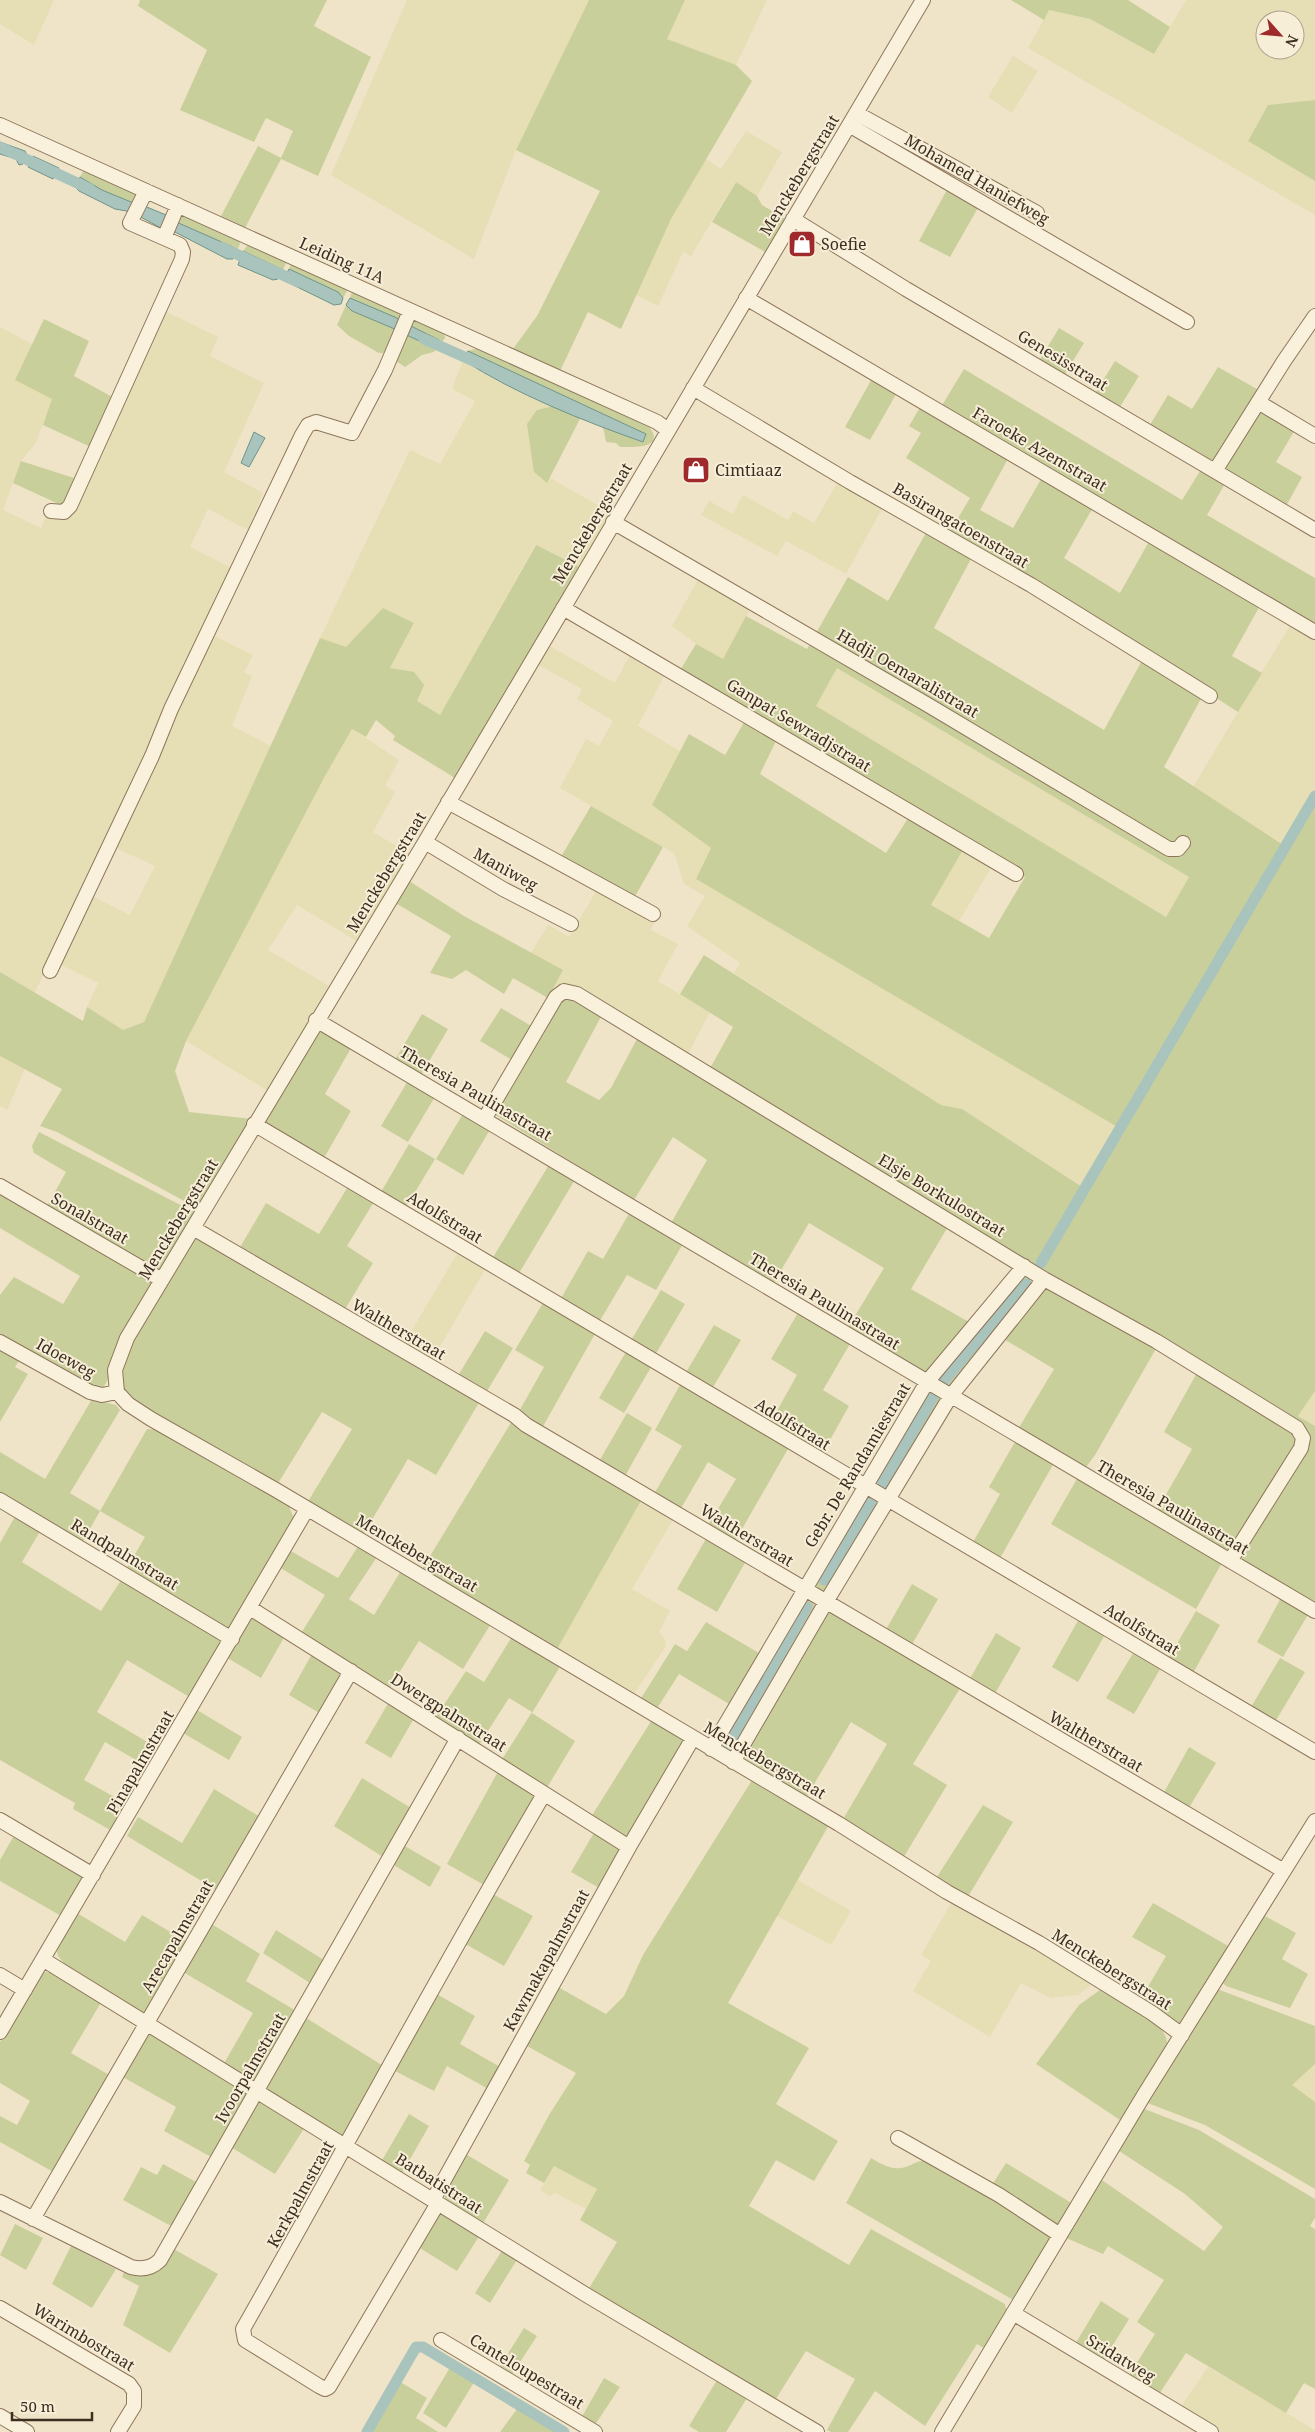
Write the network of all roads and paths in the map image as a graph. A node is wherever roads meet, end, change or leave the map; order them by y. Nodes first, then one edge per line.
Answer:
1 (923, 0) edge
2 (853, 119) junction
3 (0, 125) edge
4 (144, 195) junction
5 (177, 208) junction
6 (1037, 213) dead end
7 (793, 219) junction
8 (166, 233) junction
9 (746, 298) junction
10 (409, 312) junction
11 (1315, 316) edge
12 (1187, 322) dead end
13 (693, 388) junction
14 (1258, 402) junction
15 (668, 430) junction
16 (1315, 436) edge
17 (1215, 471) junction
18 (51, 511) dead end
19 (613, 522) junction
20 (1315, 530) edge
21 (562, 608) junction
22 (1315, 632) edge
23 (1210, 696) dead end
24 (448, 802) junction
25 (425, 842) junction
26 (1183, 843) dead end
27 (1016, 874) dead end
28 (653, 914) dead end
29 (571, 924) dead end
30 (50, 971) dead end
31 (316, 1020) junction
32 (485, 1118) junction
33 (254, 1124) junction
34 (0, 1186) edge
35 (193, 1228) junction
36 (1024, 1266) junction
37 (1044, 1279) junction
38 (162, 1280) junction
39 (0, 1342) edge
40 (927, 1382) junction
41 (117, 1392) junction
42 (950, 1397) junction
43 (864, 1486) junction
44 (0, 1500) edge
45 (889, 1500) junction
46 (308, 1509) junction
47 (1230, 1561) junction
48 (803, 1588) junction
49 (826, 1602) junction
50 (250, 1608) junction
51 (1315, 1611) edge
52 (232, 1639) junction
53 (350, 1671) junction
54 (458, 1738) junction
55 (693, 1738) junction
56 (710, 1749) junction
57 (1315, 1752) edge
58 (733, 1762) junction
59 (544, 1794) junction
60 (0, 1820) edge
61 (1315, 1821) edge
62 (629, 1847) junction
63 (1284, 1871) junction
64 (93, 1875) junction
65 (44, 1960) junction
66 (0, 1975) edge
67 (25, 1990) junction
68 (147, 2023) junction
69 (0, 2032) edge
70 (1182, 2034) junction
71 (256, 2090) junction
72 (898, 2138) dead end
73 (347, 2146) junction
74 (0, 2202) edge
75 (436, 2202) junction
76 (33, 2219) junction
77 (1060, 2235) junction
78 (0, 2308) edge
79 (1013, 2313) junction
80 (441, 2340) dead end
81 (0, 2416) edge
82 (26, 2432) edge
83 (118, 2432) edge
84 (595, 2432) edge
85 (818, 2432) edge
86 (942, 2432) edge
87 (1211, 2432) edge

1 - 2 street, Menckebergstraat
2 - 6 street
2 - 7 street, Menckebergstraat
2 - 12 street, Mohamed Haniefweg
3 - 4 street, Leiding 11A
4 - 5 street, Leiding 11A
4 - 8 street
5 - 8 street
5 - 10 street, Leiding 11A
7 - 9 street, Menckebergstraat
7 - 17 street, Genesisstraat
8 - 18 street
9 - 13 street, Menckebergstraat
9 - 22 street, Faroeke Azemstraat
10 - 15 street, Leiding 11A
10 - 30 street
11 - 14 street
13 - 15 street, Menckebergstraat
13 - 23 street, Basirangatoenstraat
14 - 16 street
14 - 17 street
15 - 19 street, Menckebergstraat
17 - 20 street, Genesisstraat
19 - 21 street, Menckebergstraat
19 - 26 street, Hadji Oemaralistraat
21 - 24 street, Menckebergstraat
21 - 27 street, Ganpat Sewradjstraat
24 - 25 street, Menckebergstraat
24 - 28 street
25 - 29 street, Maniweg
25 - 31 street, Menckebergstraat
31 - 32 street, Theresia Paulinastraat
31 - 33 street, Menckebergstraat
32 - 36 street, Elsje Borkulostraat
32 - 40 street, Theresia Paulinastraat
33 - 35 street, Menckebergstraat
33 - 43 street, Adolfstraat
34 - 38 street, Sonalstraat
35 - 38 street, Menckebergstraat
35 - 48 street, Waltherstraat
36 - 37 street, Elsje Borkulostraat
36 - 40 street, Gebr. De Randamiestraat
37 - 42 street
37 - 47 street, Elsje Borkulostraat
38 - 41 street, Menckebergstraat
39 - 41 street, Idoeweg
40 - 42 street, Theresia Paulinastraat
40 - 43 street, Gebr. De Randamiestraat
41 - 46 street, Menckebergstraat
42 - 45 street
42 - 47 street, Theresia Paulinastraat
43 - 45 street, Adolfstraat
43 - 48 street, Gebr. De Randamiestraat
44 - 52 street, Randpalmstraat
45 - 49 street
45 - 57 street, Adolfstraat
46 - 50 street, Pinapalmstraat
46 - 55 street, Menckebergstraat
47 - 51 street, Theresia Paulinastraat
48 - 49 street, Waltherstraat
48 - 56 street, Gebr. De Randamiestraat
49 - 58 street
49 - 63 street, Waltherstraat
50 - 52 street, Pinapalmstraat
50 - 53 street, Dwergpalmstraat
52 - 64 street, Pinapalmstraat
53 - 54 street, Dwergpalmstraat
53 - 68 street, Arecapalmstraat
54 - 59 street, Dwergpalmstraat
54 - 71 street, Ivoorpalmstraat
55 - 56 street, Menckebergstraat
55 - 62 street, Kawmakapalmstraat
56 - 58 street, Menckebergstraat
58 - 70 street, Menckebergstraat
59 - 62 street, Dwergpalmstraat
59 - 73 street, Kerkpalmstraat
60 - 64 street
61 - 63 street
62 - 75 street, Kawmakapalmstraat
63 - 70 street
64 - 65 street, Pinapalmstraat
65 - 67 street, Pinapalmstraat
65 - 68 street, Batbatistraat
66 - 67 street
67 - 69 street, Pinapalmstraat
68 - 71 street, Batbatistraat
68 - 76 street, Arecapalmstraat
70 - 77 street
71 - 73 street, Batbatistraat
71 - 76 street, Ivoorpalmstraat
72 - 77 street
73 - 75 street, Batbatistraat
73 - 75 street, Kerkpalmstraat
74 - 76 street, Ivoorpalmstraat
75 - 85 street, Batbatistraat
77 - 79 street
78 - 83 street, Warimbostraat
79 - 86 street
79 - 87 street, Sridatweg
80 - 84 street, Canteloupestraat
81 - 82 street

